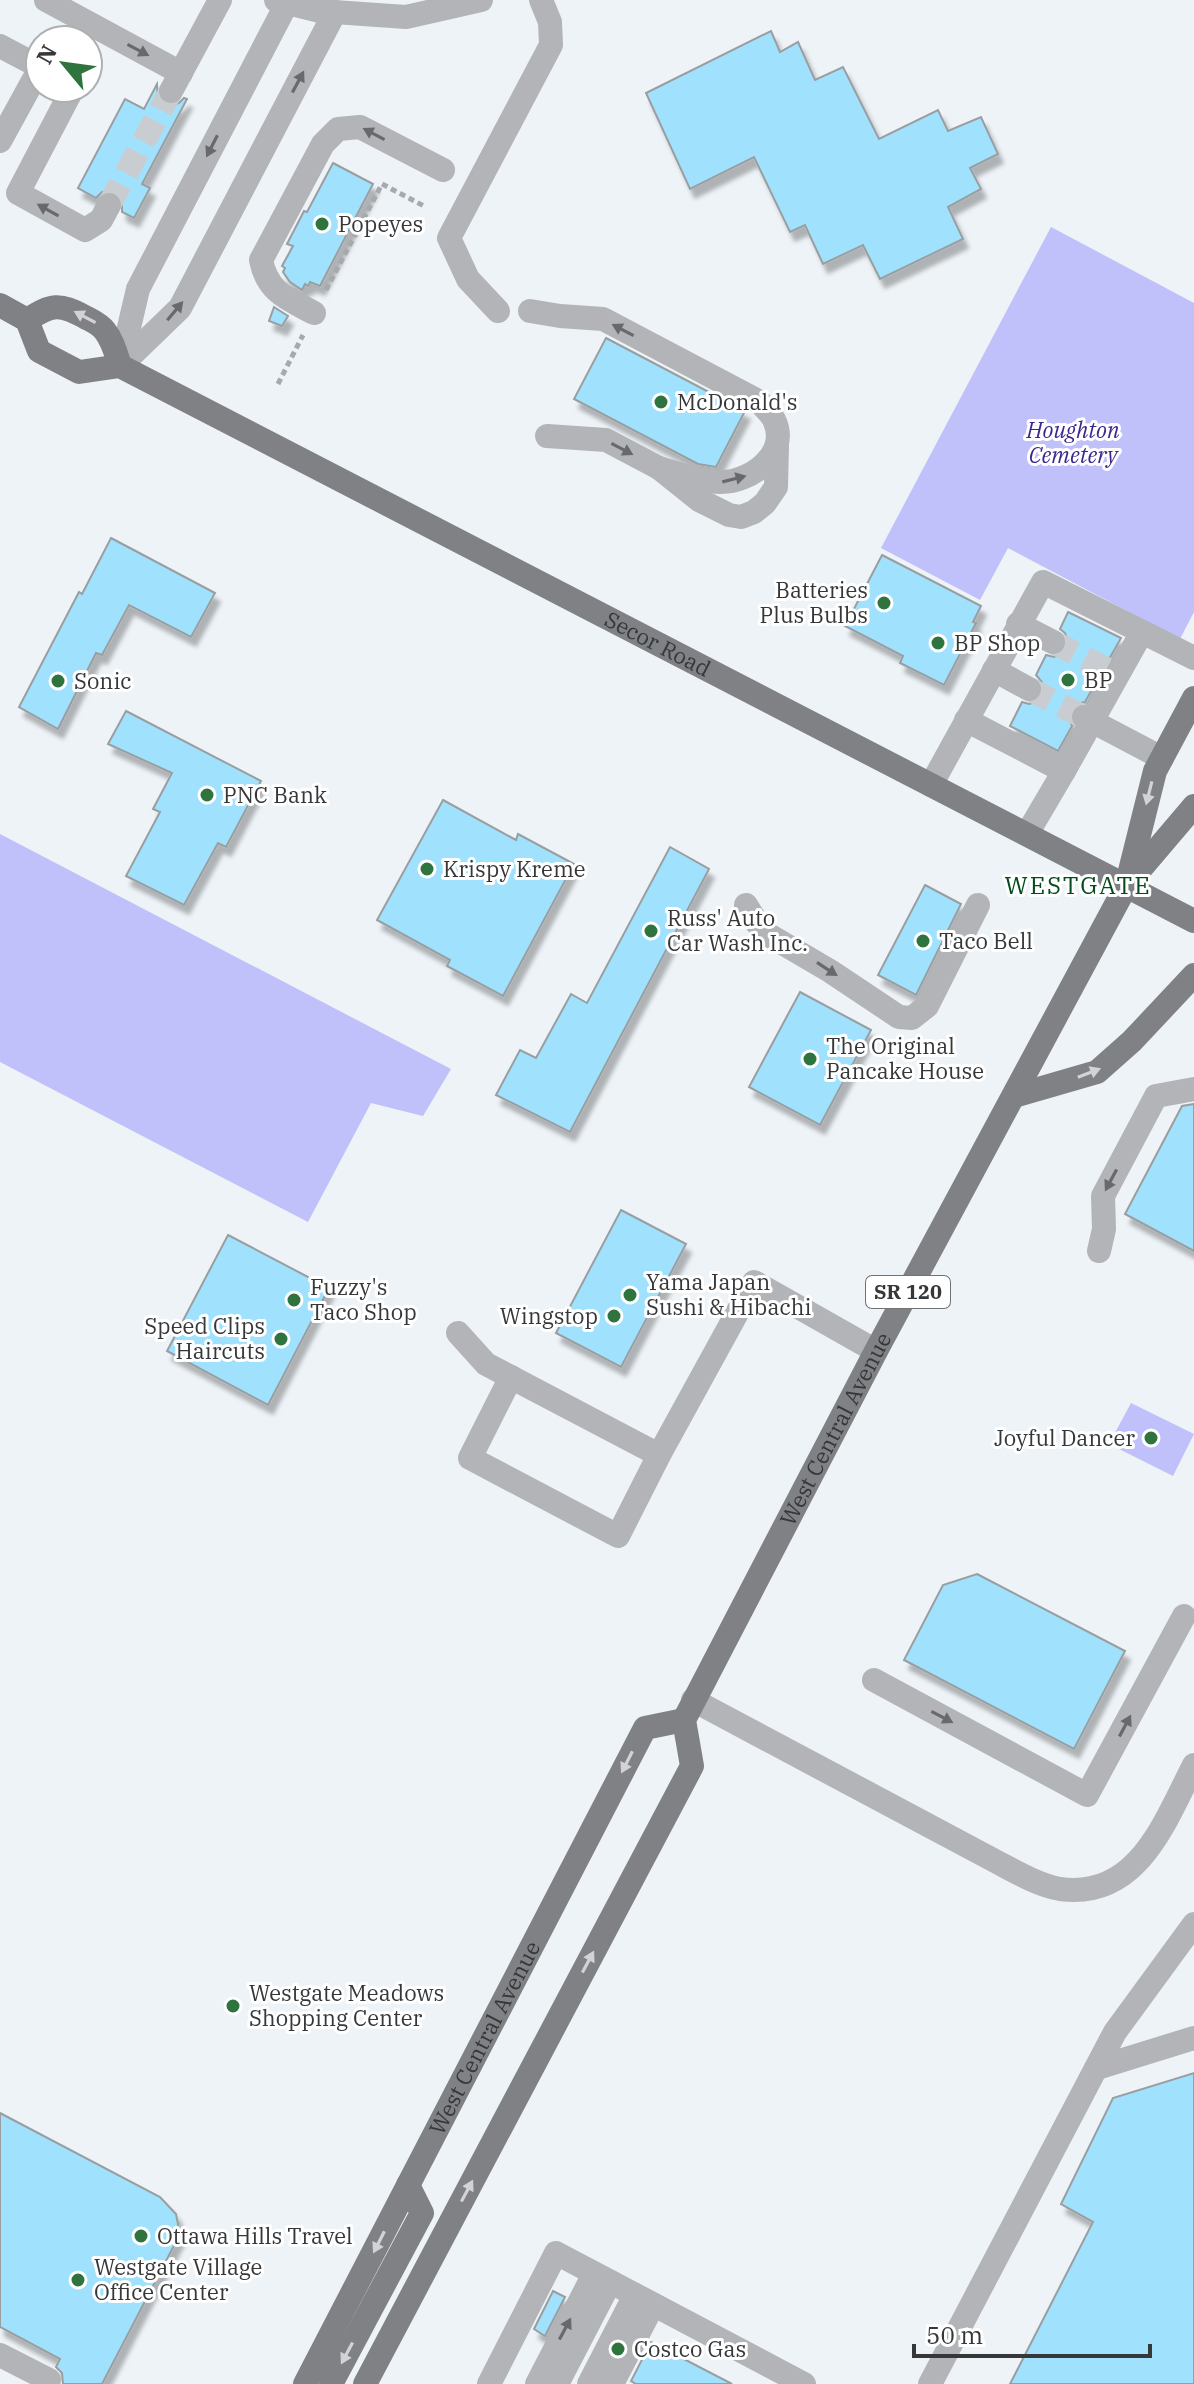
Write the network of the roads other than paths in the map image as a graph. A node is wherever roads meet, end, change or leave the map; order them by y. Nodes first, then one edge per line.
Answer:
1 (46, 0) edge
2 (220, 0) edge
3 (481, 0) edge
4 (541, 0) edge
5 (281, 1) edge
6 (335, 12) junction
7 (0, 46) edge
8 (24, 59) edge
9 (24, 97) edge
10 (65, 104) edge
11 (0, 141) edge
12 (443, 170) dead end
13 (109, 205) tunnel mouth
14 (0, 305) edge
15 (498, 311) dead end
16 (530, 311) dead end
17 (314, 313) road end
18 (27, 320) junction
19 (120, 366) junction
20 (547, 436) dead end
21 (777, 439) junction
22 (659, 468) junction
23 (1018, 624) junction
24 (1142, 632) junction
25 (1053, 642) tunnel mouth
26 (1194, 658) edge
27 (994, 670) junction
28 (1029, 689) tunnel mouth
29 (1194, 698) edge
30 (1089, 719) junction
31 (966, 720) junction
32 (1162, 758) junction
33 (1064, 771) junction
34 (931, 785) junction
35 (1194, 806) edge
36 (1027, 834) junction
37 (1126, 886) junction
38 (746, 905) dead end
39 (978, 905) dead end
40 (1194, 921) edge
41 (1194, 975) edge
42 (1194, 1089) edge
43 (1014, 1096) junction
44 (1099, 1251) dead end
45 (458, 1333) dead end
46 (876, 1351) junction
47 (511, 1377) junction
48 (659, 1455) junction
49 (1184, 1616) dead end
50 (874, 1680) dead end
51 (688, 1710) junction
52 (1194, 1765) edge
53 (1194, 1924) edge
54 (1194, 2038) edge
55 (1097, 2068) junction
56 (408, 2185) junction
57 (568, 2260) junction
58 (602, 2278) junction
59 (644, 2300) junction
60 (0, 2355) edge
61 (794, 2378) edge
62 (49, 2380) dead end
63 (305, 2384) edge
64 (331, 2384) edge
65 (365, 2384) edge
66 (489, 2384) edge
67 (504, 2384) edge
68 (537, 2384) edge
69 (557, 2384) edge
70 (589, 2384) edge
71 (612, 2384) edge
72 (930, 2384) edge

1 -> 2 street
3 - 6 street
4 - 15 street
5 - 6 street
5 -> 19 street
19 -> 6 street
7 - 8 street
9 - 11 street
13 -> 10 street
12 -> 17 street
14 - 18 main road
21 -> 16 street
18 - 19 main road
19 -> 18 main road
19 - 34 main road, Secor Road
20 -> 22 street
22 -> 21 street
21 - 22 street
23 - 24 street
23 - 25 street
23 - 27 street
24 - 26 street
24 - 30 street
27 - 28 street
27 - 31 street
29 - 32 main road, West Central Avenue / SR 120
30 - 32 street
30 - 33 street
31 - 33 street
31 - 34 street
32 -> 37 main road, West Central Avenue / SR 120
33 - 36 street
34 - 36 main road, Secor Road
35 - 37 main road, West Central Avenue / SR 120
36 - 37 main road, Secor Road
37 - 40 main road, Secor Road
37 - 43 main road, West Central Avenue / SR 120
38 -> 39 street
43 -> 41 main road
42 -> 44 street
43 - 46 main road, West Central Avenue / SR 120
45 - 47 street
46 - 48 street
46 - 51 main road, West Central Avenue / SR 120
47 - 48 street
47 - 48 street
50 -> 49 street
51 - 52 street
51 -> 56 main road, West Central Avenue
65 -> 51 main road
53 - 55 street
54 - 55 street
55 - 72 street
56 -> 63 main road, West Central Avenue
56 -> 64 main road
57 - 58 street
57 - 66 street
57 - 67 street
58 - 59 street
68 -> 58 street
58 - 69 street
59 - 61 street
59 - 70 street
59 - 71 street
60 - 62 street

